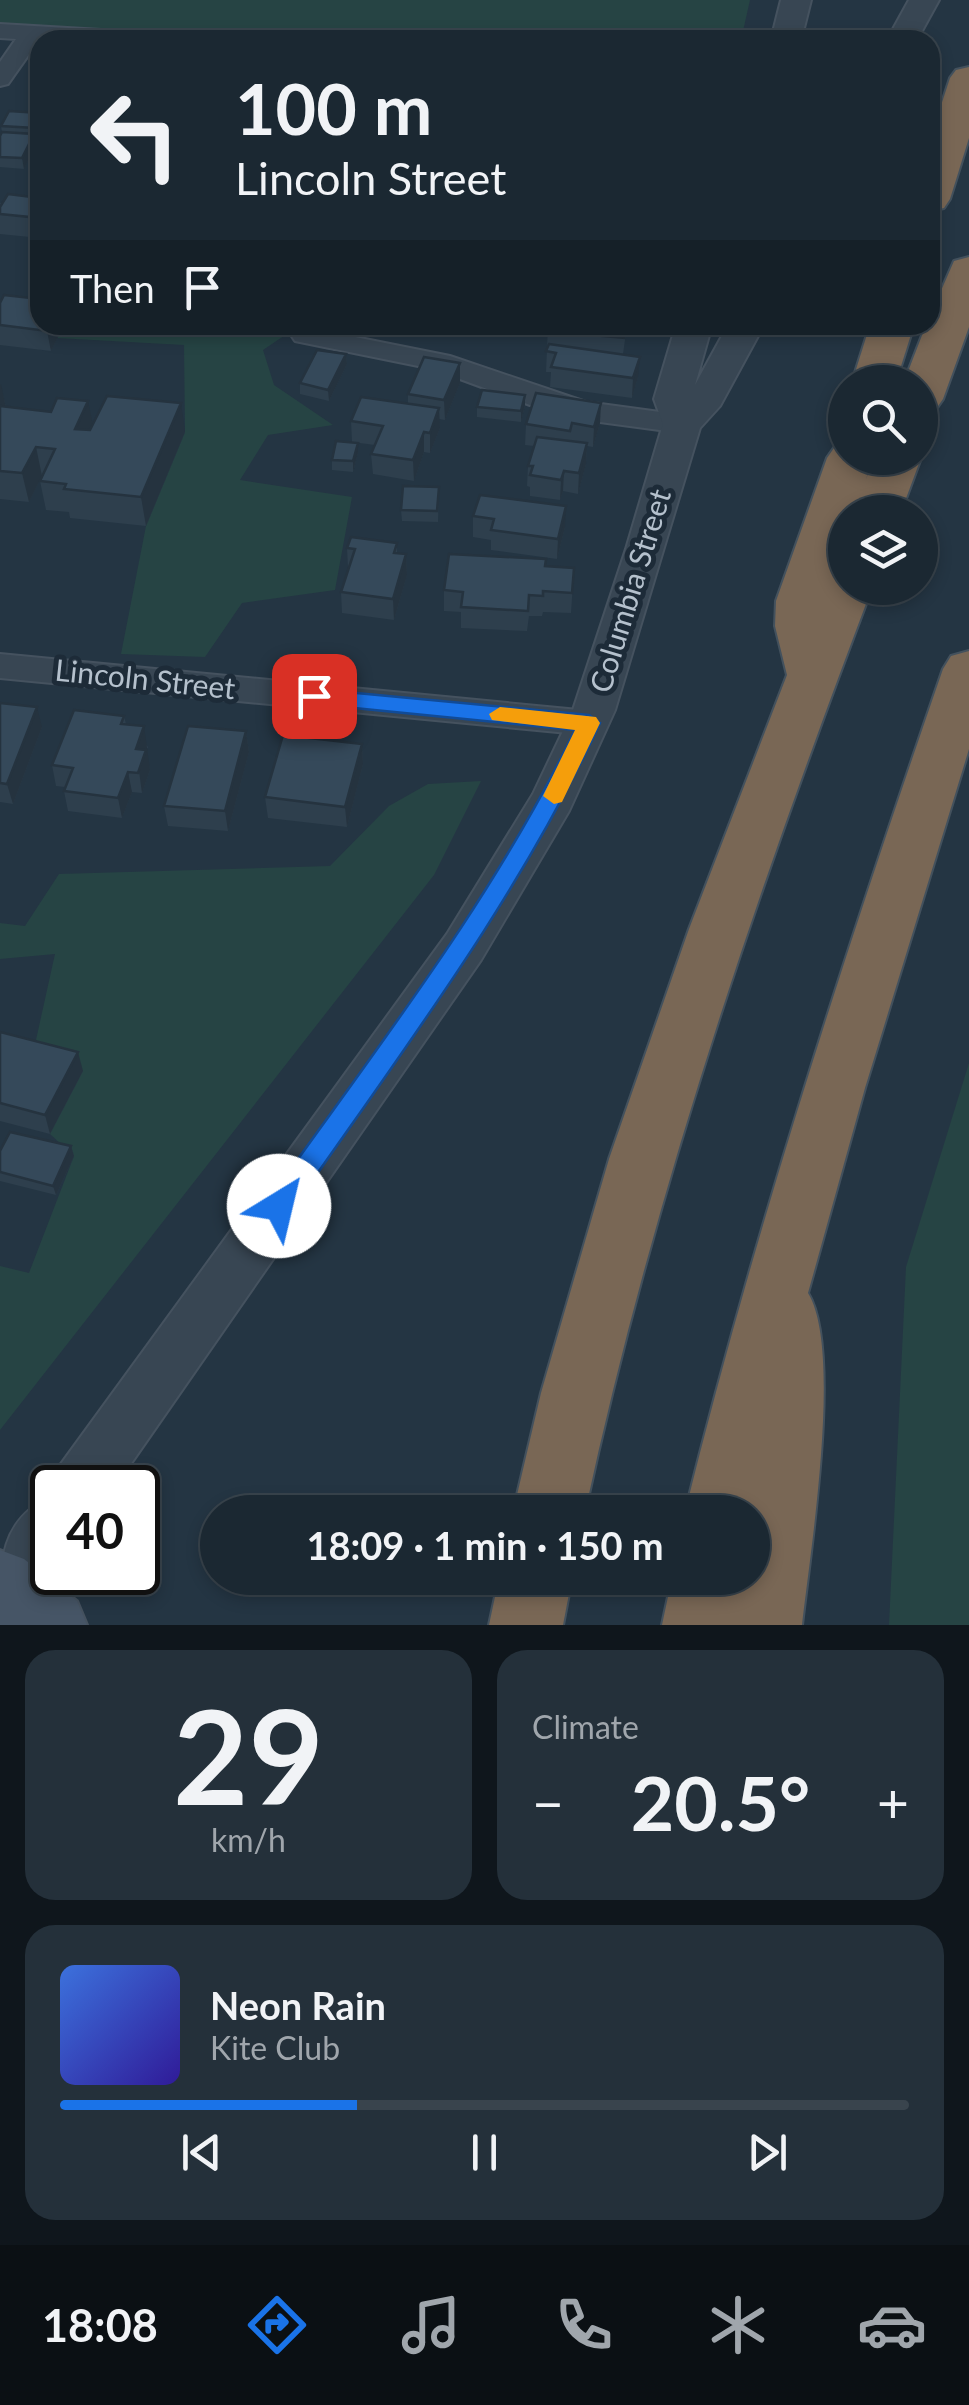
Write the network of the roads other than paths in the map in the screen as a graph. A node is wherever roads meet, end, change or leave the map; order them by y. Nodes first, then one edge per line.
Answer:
1 (796, 0) edge
2 (924, 0) edge
3 (0, 30) edge
4 (788, 30) edge
5 (908, 30) edge
6 (30, 32) edge
7 (30, 36) edge
8 (969, 78) edge
9 (0, 79) edge
10 (940, 168) edge
11 (969, 270) edge
12 (305, 335) dead end
13 (691, 335) edge
14 (740, 335) edge
15 (889, 335) edge
16 (879, 365) edge
17 (933, 365) edge
18 (682, 424) junction
19 (844, 475) edge
20 (840, 605) edge
21 (0, 666) edge
22 (969, 669) edge
23 (812, 678) junction
24 (589, 723) junction
25 (780, 1274) junction
26 (95, 1465) edge
27 (553, 1495) edge
28 (725, 1495) edge
29 (30, 1576) edge
30 (532, 1595) edge
31 (705, 1595) edge
32 (20, 1599) edge
33 (526, 1625) edge
34 (699, 1625) edge
35 (765, 1625) edge

1 - 4 street
2 - 5 street
3 - 6 street
7 - 9 street
8 - 10 highway
11 - 17 highway
12 - 18 street
13 - 18 street, Columbia Street
14 - 18 street
15 - 16 highway
18 - 24 street, Columbia Street
19 - 23 highway
20 - 23 highway
21 - 24 street, Lincoln Street
22 - 25 highway
23 - 27 highway
24 - 26 street, Columbia Street
25 - 28 highway
25 - 35 highway
29 - 32 street
30 - 33 highway
31 - 34 highway

